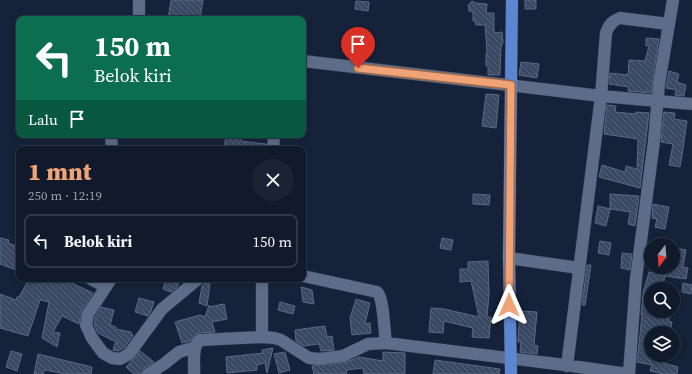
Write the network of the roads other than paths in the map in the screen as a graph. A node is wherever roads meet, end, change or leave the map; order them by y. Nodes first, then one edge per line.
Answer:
1 (139, 0) edge
2 (512, 0) edge
3 (673, 0) edge
4 (139, 16) edge
5 (668, 24) junction
6 (306, 62) edge
7 (511, 85) junction
8 (601, 96) junction
9 (658, 100) junction
10 (692, 104) edge
11 (509, 258) junction
12 (578, 268) junction
13 (306, 277) edge
14 (194, 282) edge
15 (262, 282) edge
16 (108, 283) edge
17 (262, 337) junction
18 (386, 343) junction
19 (195, 347) junction
20 (511, 359) junction
21 (567, 366) junction
22 (148, 374) edge
23 (194, 374) edge
24 (511, 374) edge
25 (628, 374) edge

1 - 4 street
2 - 7 main road
3 - 5 street
5 - 8 street
5 - 9 street
6 - 7 street
7 - 8 street
7 - 11 main road
8 - 9 street
8 - 12 street
9 - 10 street
9 - 25 street
11 - 12 street
11 - 20 main road
12 - 21 street
13 - 18 street
14 - 16 street
15 - 17 street
17 - 18 street
17 - 19 street
18 - 20 street
19 - 22 street
19 - 23 street
20 - 21 street
20 - 24 main road
21 - 25 street

